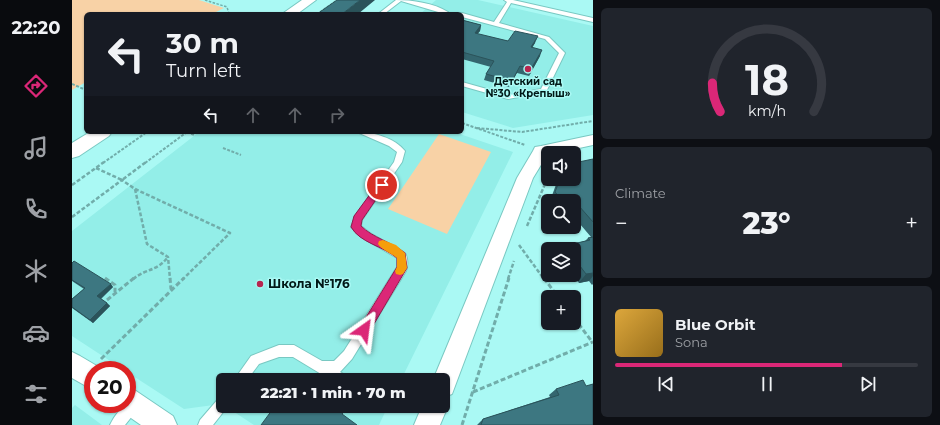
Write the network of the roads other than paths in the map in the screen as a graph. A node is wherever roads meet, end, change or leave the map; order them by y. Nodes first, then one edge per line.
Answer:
1 (310, 0) edge
2 (399, 0) edge
3 (403, 0) edge
4 (508, 0) edge
5 (536, 0) edge
6 (532, 6) junction
7 (291, 12) edge
8 (384, 12) edge
9 (448, 12) edge
10 (464, 16) edge
11 (593, 20) edge
12 (495, 24) junction
13 (464, 85) edge
14 (100, 134) edge
15 (366, 134) edge
16 (593, 140) edge
17 (72, 152) edge
18 (321, 367) junction
19 (246, 373) edge
20 (331, 373) edge
21 (448, 373) edge
22 (136, 406) edge
23 (216, 411) edge
24 (125, 413) edge
25 (432, 413) edge
26 (117, 425) edge
27 (164, 425) edge
28 (205, 425) edge
29 (427, 425) edge

1 - 7 street
2 - 8 lane
3 - 9 lane
4 - 6 lane
4 - 12 lane
5 - 6 lane
6 - 11 lane
10 - 12 lane
12 - 13 lane
14 - 17 street
15 - 18 lane
16 - 21 street
18 - 19 lane
18 - 20 lane
22 - 27 street
23 - 28 lane
24 - 26 lane
25 - 29 street

